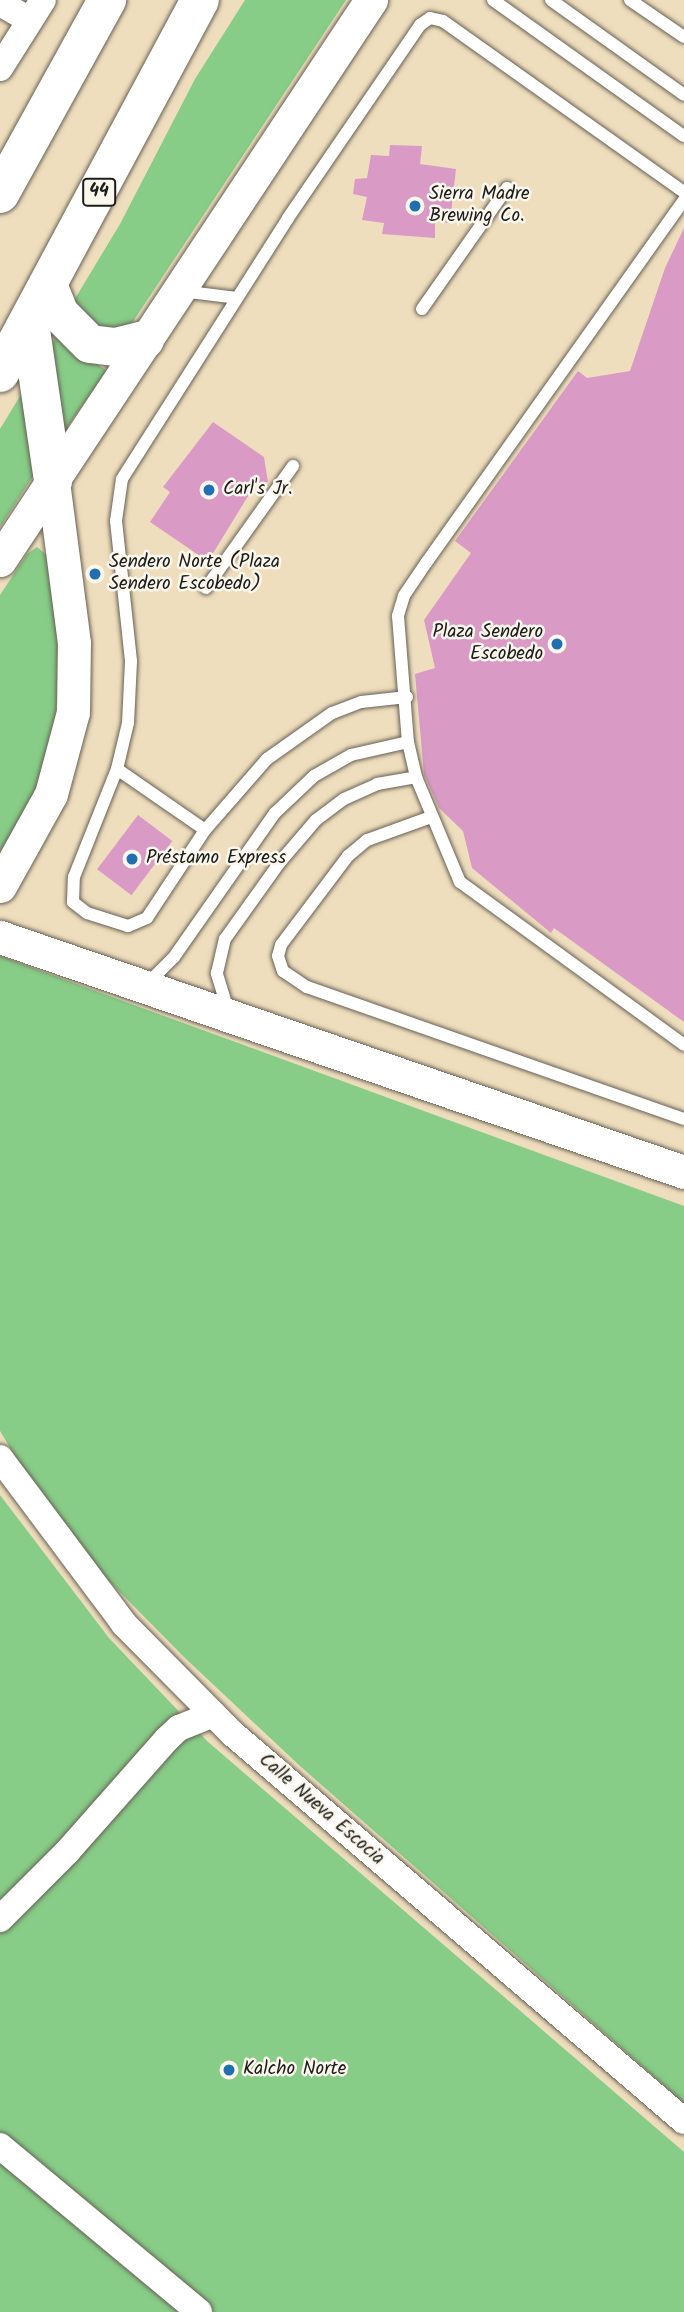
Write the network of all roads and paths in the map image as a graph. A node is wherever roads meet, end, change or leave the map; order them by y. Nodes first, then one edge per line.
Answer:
1 (107, 0) edge
2 (371, 0) edge
3 (493, 0) edge
4 (551, 0) edge
5 (631, 0) edge
6 (0, 3) edge
7 (203, 3) edge
8 (36, 10) edge
9 (684, 37) edge
10 (0, 68) edge
11 (684, 95) edge
12 (684, 136) edge
13 (507, 188) dead end
14 (684, 191) edge
15 (0, 194) edge
16 (684, 200) edge
17 (49, 287) junction
18 (177, 291) junction
19 (237, 298) junction
20 (422, 309) dead end
21 (30, 323) junction
22 (145, 340) junction
23 (0, 373) edge
24 (293, 466) dead end
25 (53, 481) junction
26 (0, 560) edge
27 (206, 588) dead end
28 (407, 697) junction
29 (408, 742) junction
30 (117, 769) junction
31 (416, 777) junction
32 (431, 817) junction
33 (205, 830) junction
34 (0, 886) edge
35 (0, 937) edge
36 (132, 981) junction
37 (230, 1013) junction
38 (684, 1045) edge
39 (684, 1119) edge
40 (684, 1172) edge
41 (0, 1458) edge
42 (213, 1714) junction
43 (0, 1919) edge
44 (684, 2121) edge
45 (0, 2146) edge
46 (199, 2312) edge

1 - 15 main road
2 - 18 street
3 - 12 lane
4 - 11 lane
5 - 9 lane
6 - 8 street
7 - 17 main road, 44
8 - 10 street
13 - 20 lane
14 - 19 lane
16 - 28 lane
17 - 21 main road, 44
17 - 22 main road
18 - 19 lane
18 - 22 street
19 - 30 lane
21 - 23 main road, 44
21 - 25 main road
22 - 25 street
24 - 27 lane
25 - 26 street
25 - 34 street
28 - 29 lane
28 - 33 lane
29 - 31 lane
29 - 36 lane
30 - 33 lane
30 - 33 lane
31 - 32 lane
31 - 37 lane
32 - 38 lane
32 - 39 lane
35 - 36 street
36 - 37 street
37 - 40 street
41 - 42 street, Calle Nueva Escocia
42 - 43 street
42 - 44 street, Calle Nueva Escocia
45 - 46 street

